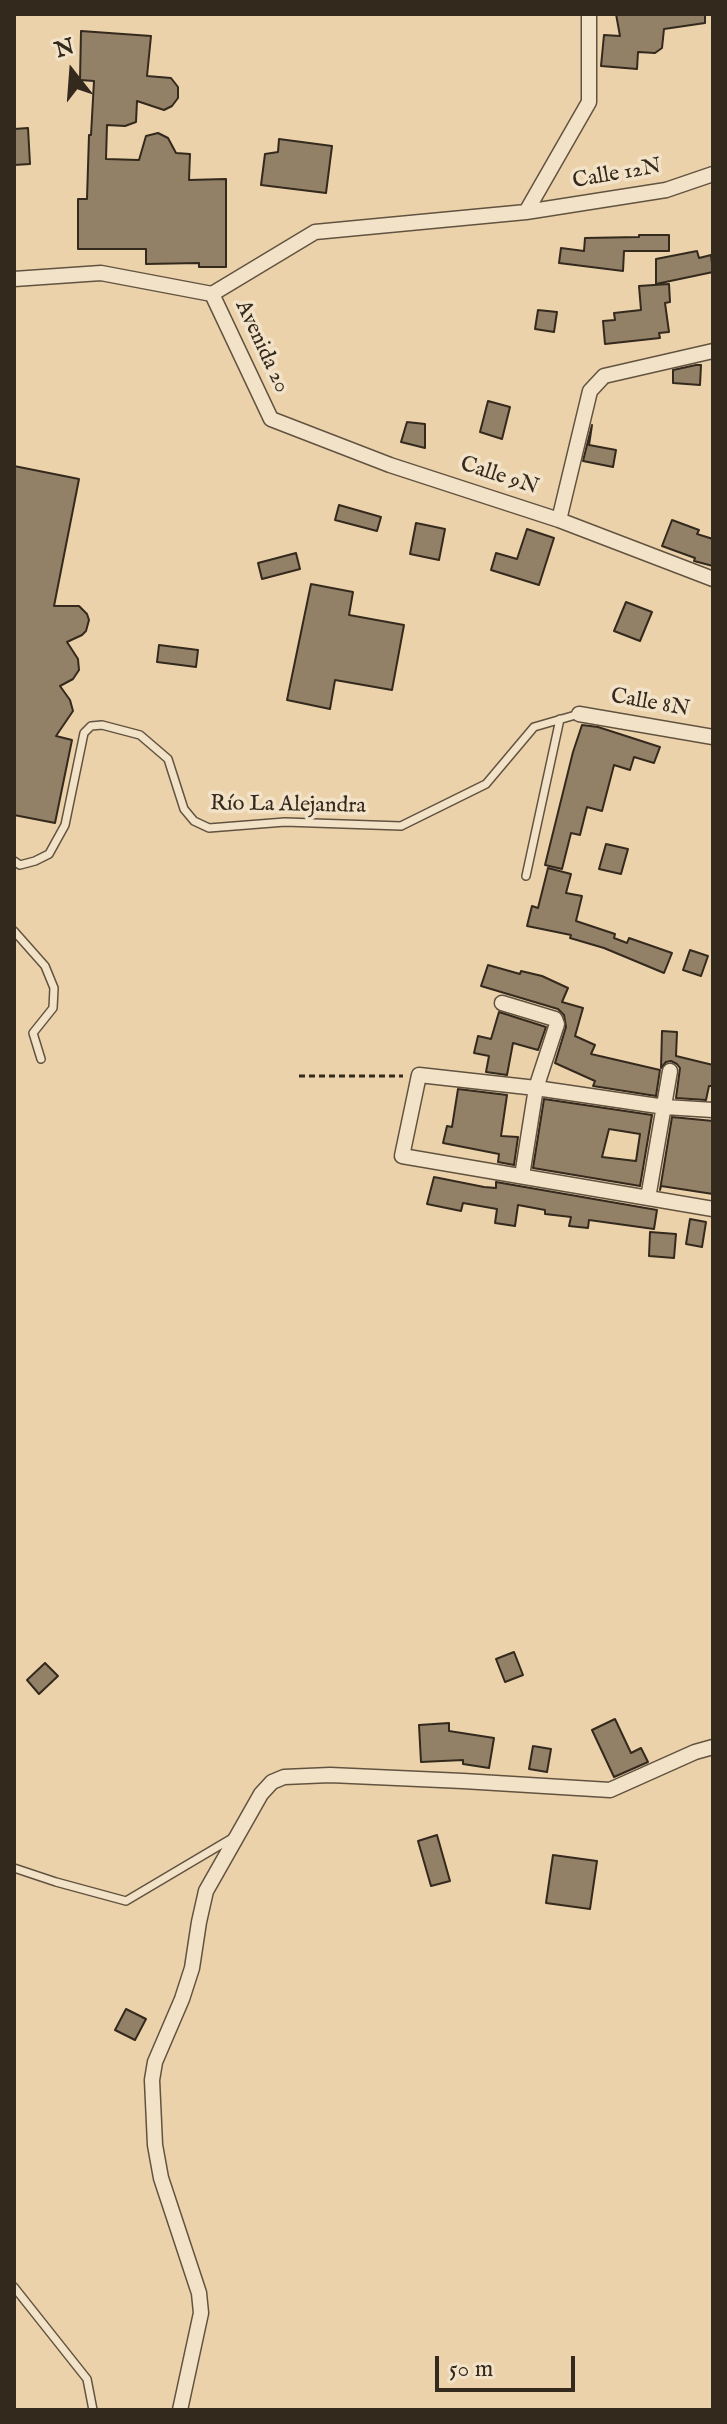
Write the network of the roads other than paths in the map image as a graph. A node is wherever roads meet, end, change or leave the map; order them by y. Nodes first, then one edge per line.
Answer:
1 (589, 14) edge
2 (713, 174) edge
3 (526, 212) junction
4 (14, 279) edge
5 (212, 294) junction
6 (713, 351) edge
7 (271, 419) joint
8 (559, 520) junction
9 (713, 579) edge
10 (579, 714) joint
11 (560, 719) junction
12 (713, 737) edge
13 (14, 861) edge
14 (526, 876) dead end
15 (14, 931) edge
16 (502, 1003) dead end
17 (41, 1059) dead end
18 (670, 1071) dead end
19 (536, 1088) junction
20 (665, 1107) junction
21 (713, 1110) edge
22 (522, 1176) junction
23 (648, 1198) junction
24 (713, 1209) edge
25 (713, 1747) edge
26 (237, 1835) junction
27 (14, 1868) edge
28 (14, 2287) edge
29 (93, 2410) edge
30 (180, 2410) edge

1 - 3 street
2 - 3 street, Calle 12N
3 - 5 street, Calle 12N
4 - 5 street
5 - 7 street, Avenida 20
6 - 8 street
7 - 8 street, Calle 9N
8 - 9 street, Calle 9N
10 - 11 lane, Río La Alejandra
10 - 12 street, Calle 8N
11 - 13 lane, Río La Alejandra
11 - 14 lane
15 - 17 lane
16 - 19 street
18 - 20 street
19 - 20 street
19 - 22 street
19 - 22 street
20 - 21 street
20 - 23 street
22 - 23 street
23 - 24 street
25 - 26 street
26 - 27 lane
26 - 30 street
28 - 29 lane

